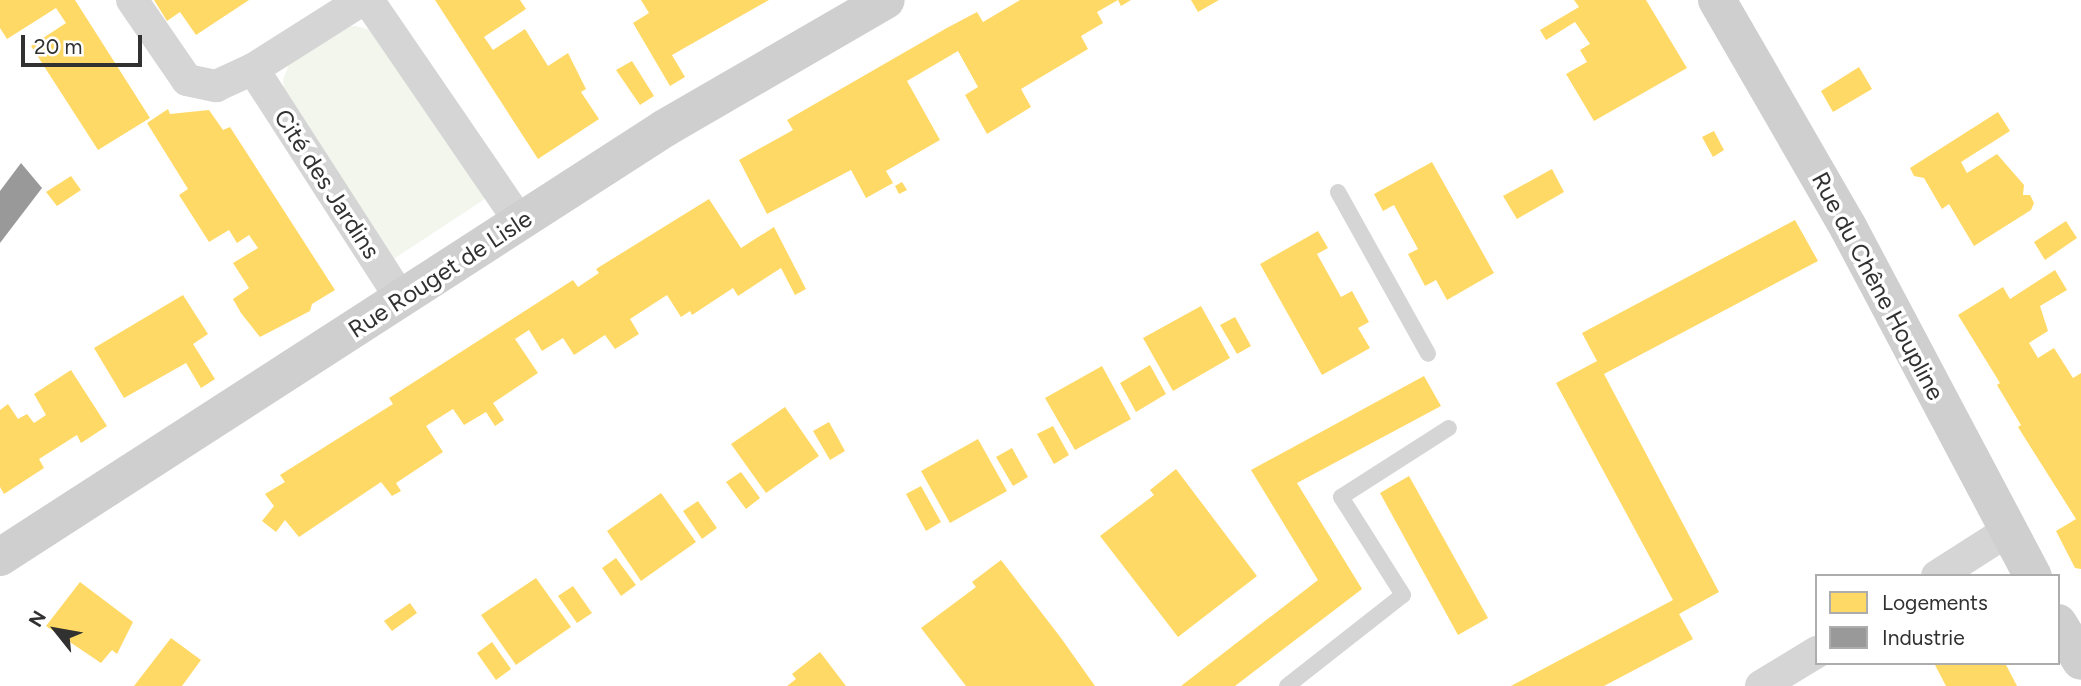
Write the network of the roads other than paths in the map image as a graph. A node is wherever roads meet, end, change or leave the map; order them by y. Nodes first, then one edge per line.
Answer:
1 (132, 0) edge
2 (362, 0) edge
3 (368, 0) edge
4 (886, 0) edge
5 (1717, 0) edge
6 (253, 69) junction
7 (1338, 192) dead end
8 (520, 222) junction
9 (401, 299) junction
10 (1428, 355) dead end
11 (1449, 428) dead end
12 (2009, 530) junction
13 (0, 557) edge
14 (1940, 574) edge
15 (2032, 574) edge
16 (1815, 653) edge
17 (1287, 686) edge
18 (1761, 686) edge

1 - 6 street
2 - 6 street
3 - 8 street
4 - 8 street, Rue Rouget de Lisle
5 - 12 street, Rue du Chêne Houpline
6 - 9 street, Cité des Jardins
7 - 10 lane
8 - 9 street, Rue Rouget de Lisle
9 - 13 street, Rue Rouget de Lisle
11 - 17 lane
12 - 14 street
12 - 15 street, Rue du Chêne Houpline
16 - 18 street

